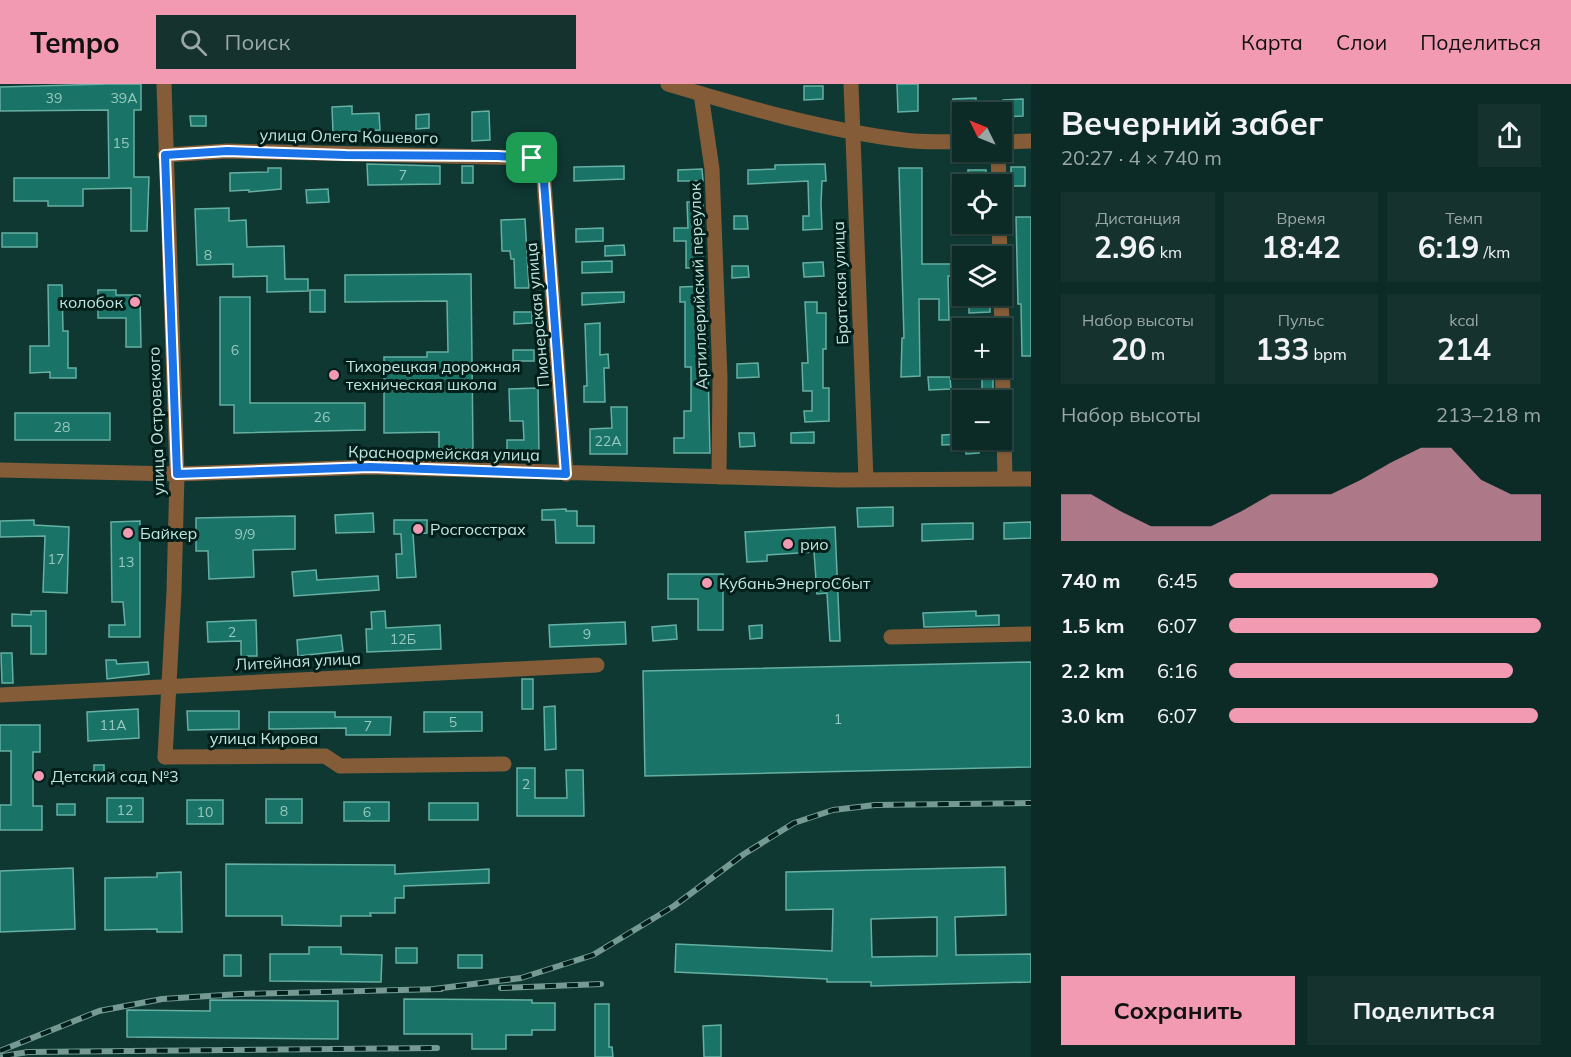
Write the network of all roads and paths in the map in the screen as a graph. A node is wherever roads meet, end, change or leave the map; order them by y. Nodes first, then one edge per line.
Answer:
1 (164, 84) edge
2 (668, 84) edge
3 (851, 84) edge
4 (701, 94) junction
5 (852, 131) junction
6 (1031, 141) edge
7 (952, 142) edge
8 (1012, 142) edge
9 (165, 155) junction
10 (532, 158) joint
11 (1003, 378) edge
12 (0, 470) edge
13 (177, 474) junction
14 (566, 474) junction
15 (719, 477) junction
16 (1005, 478) junction
17 (1031, 478) edge
18 (866, 480) junction
19 (1031, 634) edge
20 (891, 637) dead end
21 (597, 665) dead end
22 (168, 687) junction
23 (0, 695) edge
24 (165, 757) joint
25 (504, 764) dead end

1 - 9 street, улица Островского
2 - 4 street
3 - 5 street, Братская улица
4 - 5 street
4 - 15 street, Артиллерийский переулок
5 - 7 street
5 - 18 street, Братская улица
6 - 8 street
9 - 10 street, улица Олега Кошевого
9 - 13 street, улица Островского
10 - 14 street, Пионерская улица
11 - 16 street
12 - 13 street, Красноармейская улица
13 - 14 street, Красноармейская улица
13 - 22 street, улица Островского
14 - 15 street, Красноармейская улица
15 - 18 street, Красноармейская улица
16 - 17 street, Красноармейская улица
16 - 18 street, Красноармейская улица
19 - 20 street
21 - 22 street, Литейная улица
22 - 23 street, Литейная улица
22 - 24 street, улица Островского
24 - 25 street, улица Кирова

